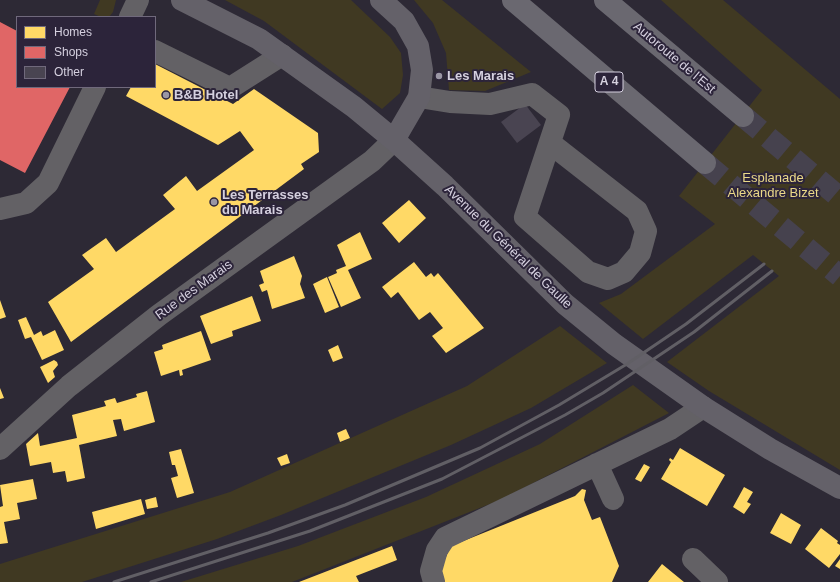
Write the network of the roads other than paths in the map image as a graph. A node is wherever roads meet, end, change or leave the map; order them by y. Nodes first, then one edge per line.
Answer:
1 (138, 0) edge
2 (182, 0) edge
3 (381, 0) edge
4 (513, 0) edge
5 (605, 0) edge
6 (130, 16) edge
7 (156, 51) edge
8 (282, 55) junction
9 (95, 88) edge
10 (419, 97) junction
11 (743, 116) tunnel mouth
12 (394, 140) junction
13 (550, 143) junction
14 (705, 163) tunnel mouth
15 (0, 209) edge
16 (701, 405) junction
17 (0, 449) edge
18 (597, 464) junction
19 (840, 488) edge
20 (613, 499) dead end
21 (692, 559) dead end
22 (434, 582) edge
23 (717, 582) edge

1 - 6 street
2 - 8 main road, Avenue du Général de Gaulle
3 - 10 main road
4 - 14 highway, A 4
5 - 11 highway, Autoroute de l’Est
7 - 8 street
8 - 12 main road, Avenue du Général de Gaulle
9 - 15 street
10 - 12 main road
10 - 13 street
12 - 16 main road, Avenue du Général de Gaulle
12 - 17 street, Rue des Marais
13 - 13 street
16 - 18 street
16 - 19 main road, Avenue du Général de Gaulle
18 - 20 street
18 - 22 street
21 - 23 street

